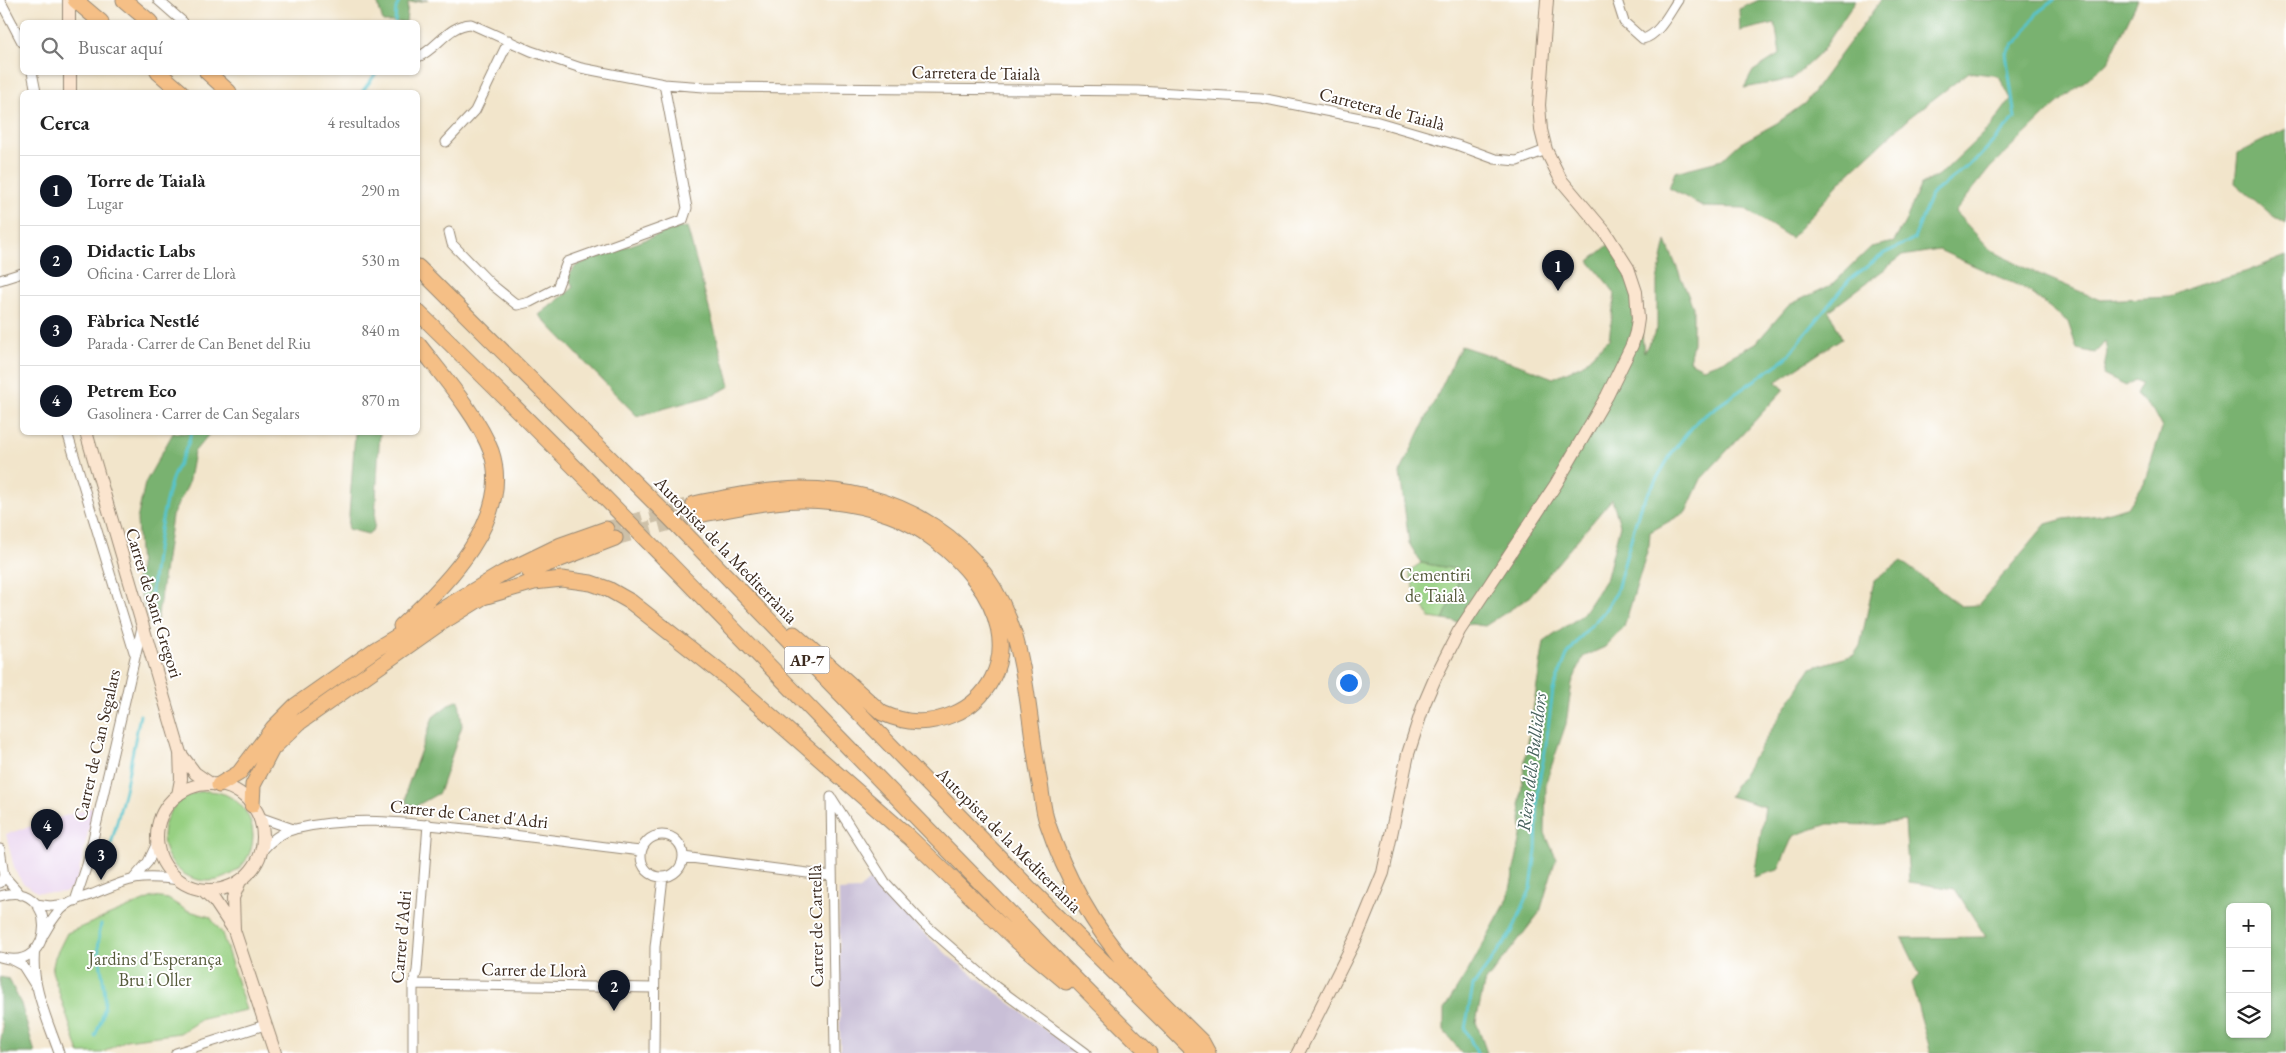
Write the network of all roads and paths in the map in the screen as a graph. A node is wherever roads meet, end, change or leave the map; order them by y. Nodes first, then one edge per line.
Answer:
1 (69, 0) edge
2 (75, 0) edge
3 (124, 0) edge
4 (158, 0) edge
5 (1547, 0) edge
6 (1617, 0) edge
7 (1678, 0) edge
8 (1, 4) edge
9 (69, 20) edge
10 (99, 20) edge
11 (148, 20) edge
12 (180, 20) edge
13 (20, 38) edge
14 (509, 40) junction
15 (420, 56) edge
16 (33, 75) edge
17 (70, 75) edge
18 (161, 75) edge
19 (210, 75) edge
20 (664, 84) junction
21 (36, 90) edge
22 (70, 90) edge
23 (179, 90) edge
24 (227, 90) edge
25 (446, 142) dead end
26 (1546, 150) junction
27 (449, 232) dead end
28 (420, 269) edge
29 (20, 274) edge
30 (0, 280) edge
31 (420, 314) edge
32 (420, 347) edge
33 (68, 435) edge
34 (82, 435) edge
35 (87, 435) edge
36 (93, 462) junction
37 (717, 567) junction
38 (483, 597) junction
39 (142, 626) junction
40 (376, 649) junction
41 (134, 653) junction
42 (180, 753) junction
43 (215, 784) junction
44 (178, 795) junction
45 (255, 811) junction
46 (428, 824) junction
47 (293, 829) junction
48 (157, 843) junction
49 (0, 849) edge
50 (641, 851) junction
51 (261, 852) junction
52 (682, 857) junction
53 (831, 876) junction
54 (663, 877) junction
55 (134, 878) junction
56 (2, 879) edge
57 (179, 880) junction
58 (240, 882) junction
59 (203, 890) junction
60 (21, 895) junction
61 (0, 896) edge
62 (72, 902) junction
63 (36, 904) junction
64 (234, 930) junction
65 (44, 934) junction
66 (35, 950) junction
67 (4, 958) edge
68 (413, 984) junction
69 (654, 988) junction
70 (38, 991) junction
71 (265, 1025) junction
72 (59, 1053) edge
73 (176, 1053) edge
74 (275, 1053) edge
75 (413, 1053) edge
76 (654, 1053) edge
77 (835, 1053) edge
78 (1086, 1053) edge
79 (1149, 1053) edge
80 (1196, 1053) edge
81 (1208, 1053) edge
82 (1298, 1053) edge

1 - 9 street
2 - 10 highway
3 - 11 highway
4 - 12 street
5 - 26 street
6 - 7 street
8 - 13 street
14 - 15 street, Carretera de Taialà
14 - 20 street, Carretera de Taialà
14 - 25 street
16 - 21 street
17 - 22 street
18 - 23 highway
19 - 24 highway
20 - 26 street, Carretera de Taialà
20 - 27 street
26 - 82 street
28 - 37 highway, Autopista de la Mediterrània / AP-7
29 - 30 street
31 - 79 highway, AP-7
32 - 40 highway
33 - 41 street, Carrer de Sant Gregori
34 - 36 street, Carrer de Sant Gregori
35 - 36 street, Carrer de Sant Gregori
36 - 39 street, Carrer de Sant Gregori
37 - 80 highway, Autopista de la Mediterrània / AP-7
37 - 81 highway
38 - 40 highway
38 - 45 highway
38 - 79 highway
39 - 41 street, Carrer de Can Segalars
39 - 42 street, Carrer de Sant Gregori
40 - 43 highway
41 - 62 street, Carrer de Can Segalars
42 - 43 street, Carrer de Sant Gregori
42 - 44 street, Carrer de Sant Gregori
43 - 44 street
43 - 45 street
44 - 48 street
45 - 47 street, Carrer de Canet d'Adri
45 - 51 street
46 - 47 street, Carrer de Canet d'Adri
46 - 50 street, Carrer de Canet d'Adri
46 - 68 street, Carrer d'Adri
47 - 51 street, Carrer de Canet d'Adri
48 - 55 street
48 - 57 street
49 - 56 street
50 - 52 street
50 - 54 street
51 - 58 street
52 - 53 street
52 - 54 street
53 - 77 street, Carrer de Cartellà
53 - 78 street, Carrer de Cartellà
54 - 69 street
55 - 57 street
55 - 62 street
56 - 60 street
57 - 59 street
58 - 59 street
58 - 64 street
59 - 64 street
60 - 61 street
60 - 63 street
62 - 63 street
62 - 65 street
63 - 65 street
64 - 71 street
65 - 66 street
66 - 67 street
66 - 70 street
67 - 70 street
68 - 69 street, Carrer de Llorà
68 - 75 street, Carrer d'Adri
69 - 76 street
70 - 72 street
71 - 73 street
71 - 74 street

